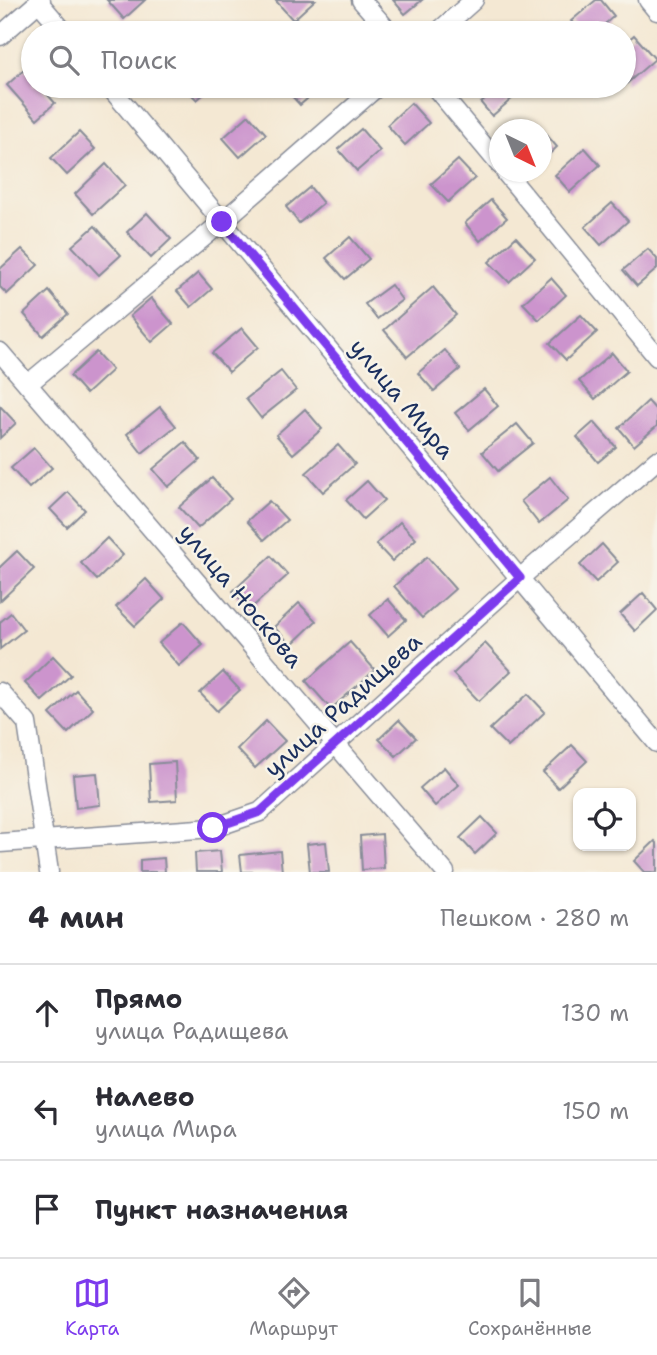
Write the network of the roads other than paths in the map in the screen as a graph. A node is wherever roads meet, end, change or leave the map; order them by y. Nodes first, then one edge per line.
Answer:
1 (360, 0) edge
2 (474, 0) edge
3 (648, 0) edge
4 (39, 1) edge
5 (657, 11) edge
6 (55, 21) edge
7 (379, 21) edge
8 (450, 21) edge
9 (0, 36) edge
10 (119, 98) edge
11 (364, 98) edge
12 (444, 98) edge
13 (489, 153) edge
14 (513, 182) edge
15 (222, 222) junction
16 (0, 352) edge
17 (657, 357) edge
18 (28, 384) junction
19 (657, 460) edge
20 (520, 578) junction
21 (0, 692) edge
22 (657, 743) edge
23 (336, 745) junction
24 (46, 841) junction
25 (0, 844) edge
26 (49, 872) edge
27 (445, 872) edge

1 - 7 street
2 - 8 street
3 - 5 street
4 - 6 street
4 - 9 street
10 - 15 street, улица Мира
11 - 15 street
12 - 13 street
14 - 17 street
15 - 18 street
15 - 20 street, улица Мира
16 - 18 street, улица Носкова
18 - 23 street, улица Носкова
19 - 20 street, улица Радищева
20 - 22 street, улица Мира
20 - 23 street, улица Радищева
21 - 24 street
23 - 24 street, улица Радищева
23 - 27 street, улица Носкова
24 - 25 street, улица Радищева
24 - 26 street

